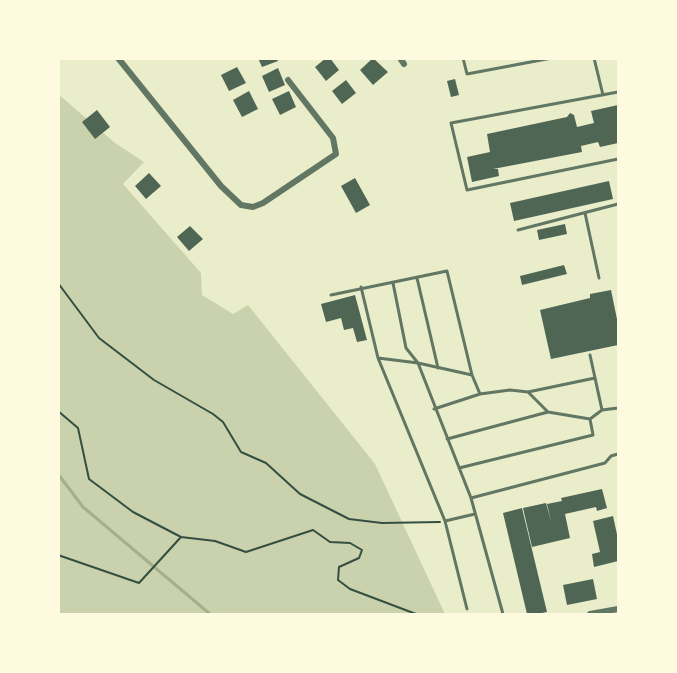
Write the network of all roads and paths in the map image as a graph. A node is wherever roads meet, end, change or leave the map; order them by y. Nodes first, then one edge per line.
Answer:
1 (118, 58) edge
2 (463, 58) edge
3 (552, 58) edge
4 (594, 58) edge
5 (288, 80) dead end
6 (618, 92) edge
7 (603, 95) junction
8 (618, 159) edge
9 (618, 204) edge
10 (585, 213) junction
11 (518, 230) dead end
12 (417, 278) junction
13 (599, 278) dead end
14 (58, 283) edge
15 (393, 283) junction
16 (361, 287) junction
17 (331, 296) dead end
18 (590, 355) dead end
19 (378, 358) junction
20 (418, 363) junction
21 (438, 368) junction
22 (471, 375) junction
23 (595, 378) junction
24 (528, 392) junction
25 (480, 394) junction
26 (618, 408) edge
27 (434, 409) junction
28 (602, 410) junction
29 (58, 411) edge
30 (548, 412) junction
31 (590, 419) junction
32 (447, 439) junction
33 (618, 454) edge
34 (459, 468) junction
35 (471, 498) junction
36 (476, 514) junction
37 (445, 521) junction
38 (181, 537) junction
39 (58, 555) edge
40 (467, 609) dead end
41 (618, 609) edge
42 (416, 615) edge
43 (502, 615) edge
44 (590, 615) edge

1 - 5 street
2 - 3 lane
4 - 7 lane
6 - 7 lane
7 - 8 lane
9 - 10 lane
10 - 11 lane
10 - 13 lane
12 - 15 lane
12 - 21 lane
12 - 22 lane
14 - 37 path
15 - 16 lane
15 - 20 lane
16 - 17 lane
16 - 19 lane
18 - 23 lane
19 - 20 lane
19 - 37 lane
20 - 21 lane
20 - 27 lane
21 - 22 lane
22 - 25 lane
23 - 24 lane
23 - 28 lane
24 - 25 lane
24 - 30 lane
25 - 27 lane
26 - 28 lane
27 - 32 lane
28 - 31 lane
29 - 38 path
30 - 31 lane
30 - 32 lane
31 - 34 lane
32 - 34 lane
33 - 35 lane
34 - 35 lane
35 - 36 lane
36 - 37 lane
36 - 43 lane
37 - 40 lane
38 - 39 path
38 - 42 path
41 - 44 street

